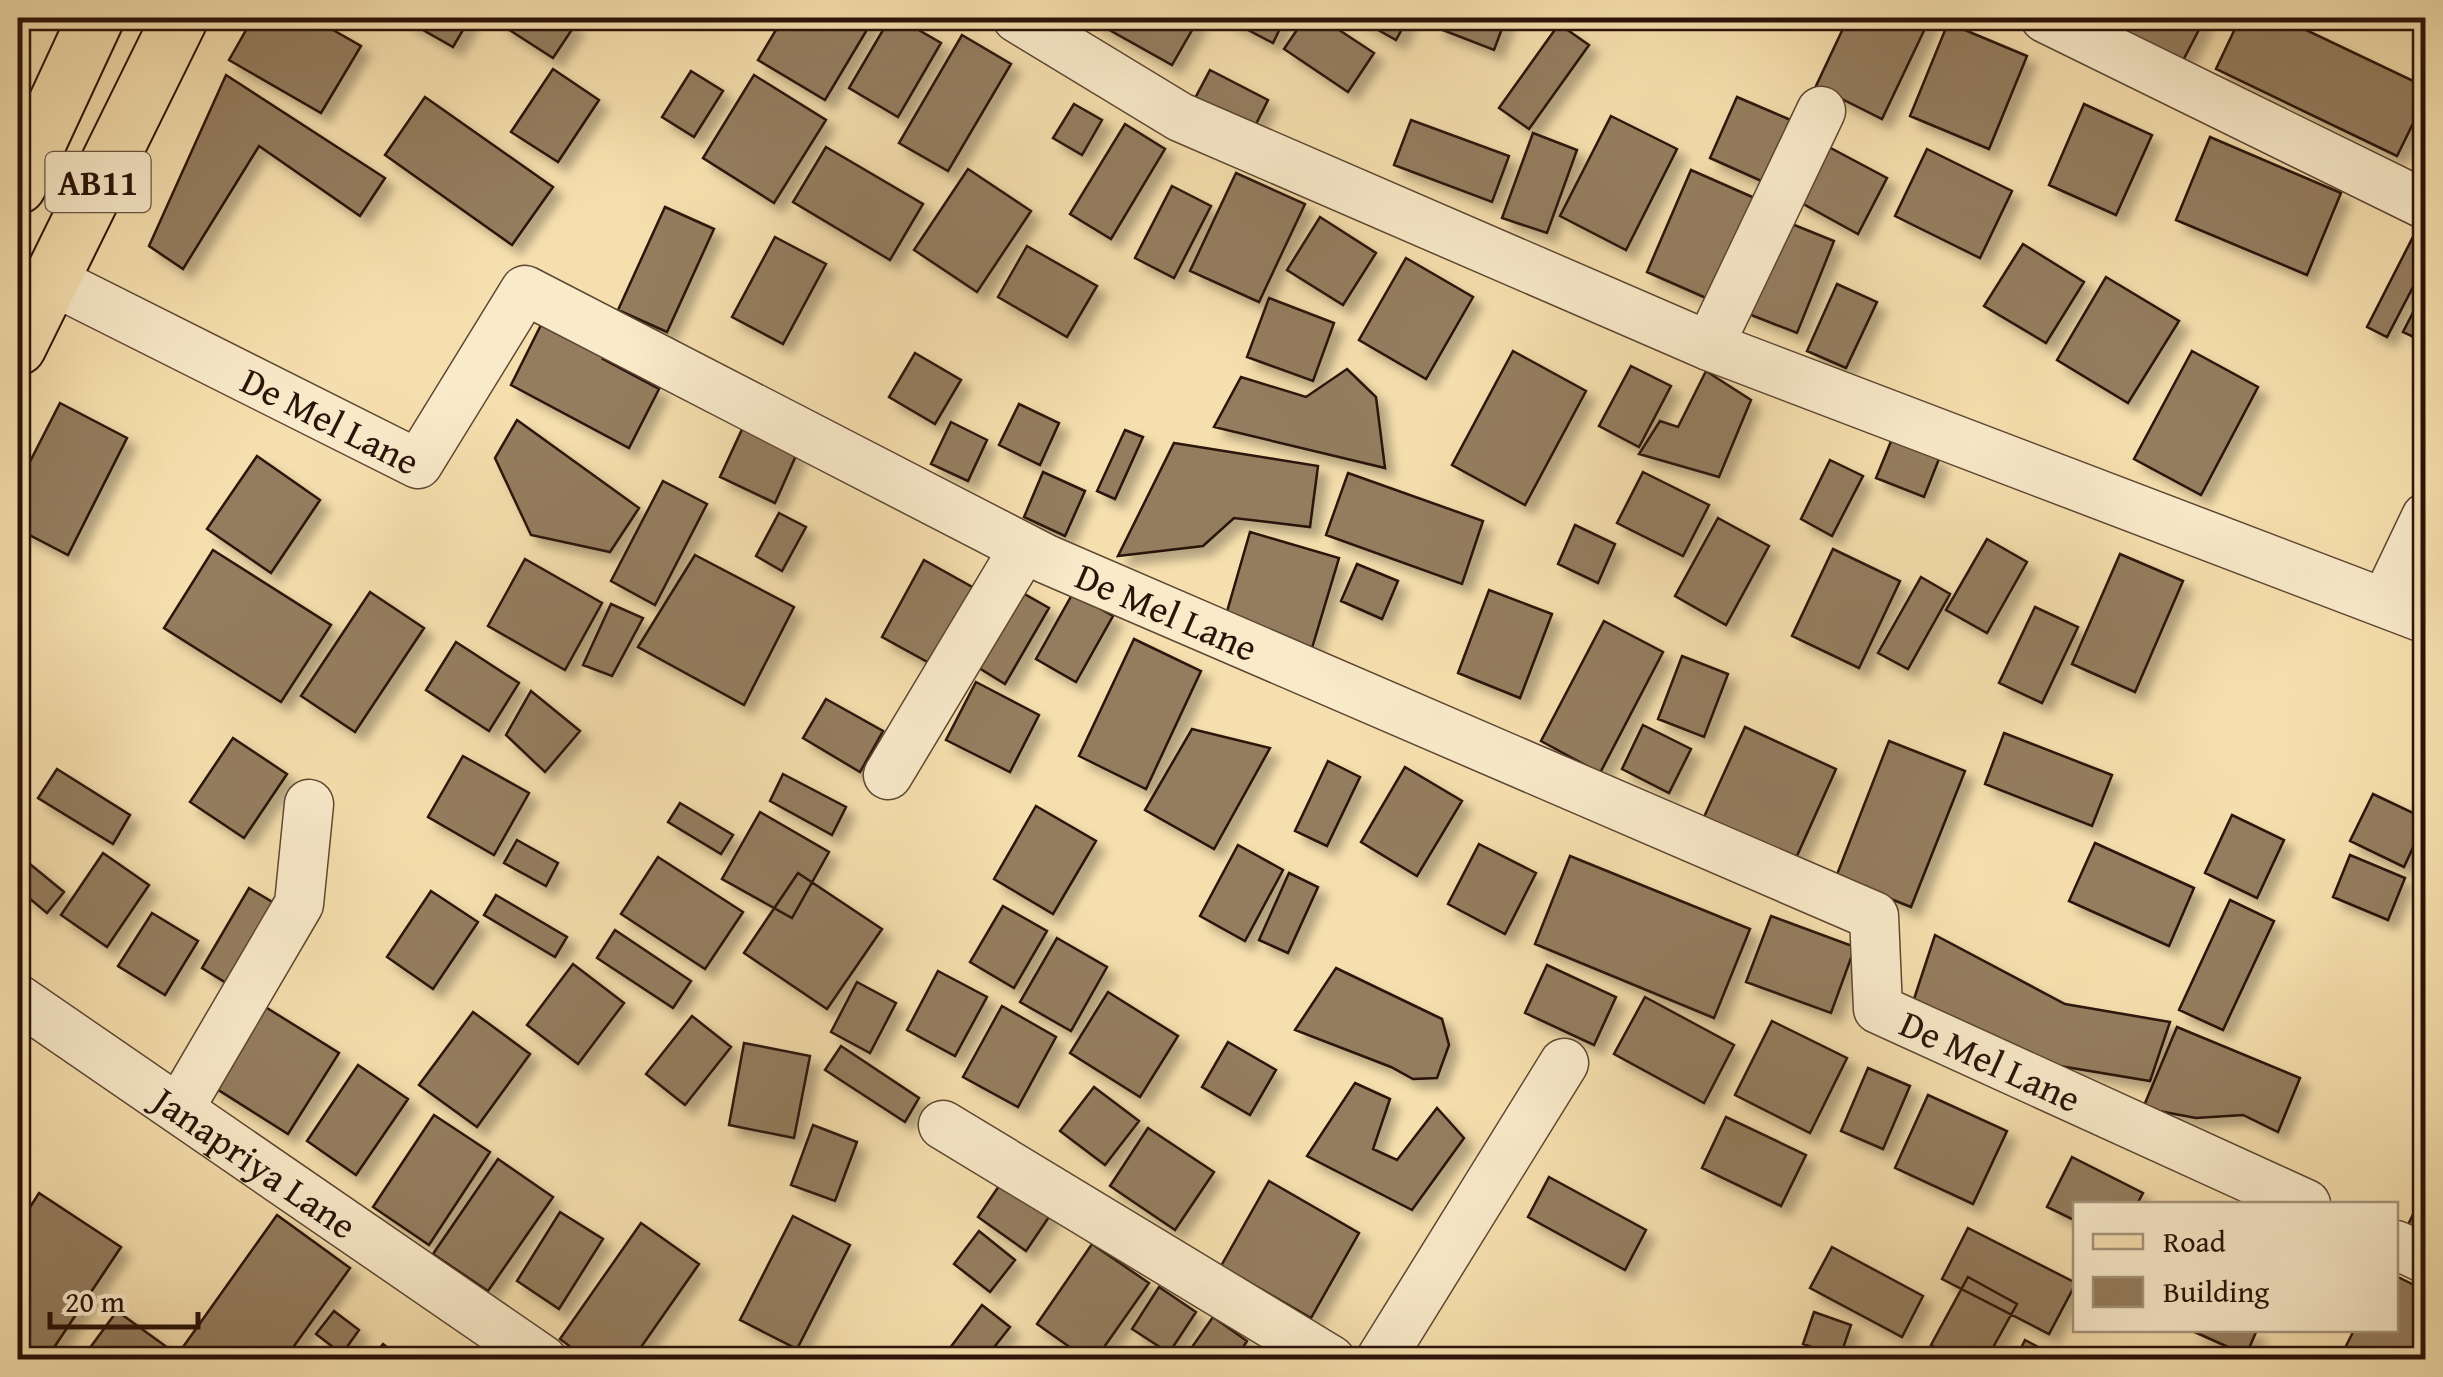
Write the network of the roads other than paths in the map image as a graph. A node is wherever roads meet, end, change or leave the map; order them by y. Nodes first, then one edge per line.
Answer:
1 (96, 18) edge
2 (180, 18) edge
3 (1018, 18) edge
4 (2044, 18) edge
5 (1822, 111) dead end
6 (18, 186) edge
7 (2426, 205) edge
8 (49, 278) junction
9 (1710, 346) junction
10 (18, 347) edge
11 (2426, 516) edge
12 (1024, 548) junction
13 (2405, 611) edge
14 (888, 775) dead end
15 (309, 804) dead end
16 (18, 999) edge
17 (1564, 1062) dead end
18 (179, 1108) junction
19 (943, 1125) dead end
20 (2302, 1202) edge
21 (2398, 1246) edge
22 (2426, 1259) edge
23 (543, 1360) edge
24 (1332, 1360) edge
25 (1380, 1360) edge

1 - 6 main road, AB11
2 - 8 main road, AB11
3 - 9 street
4 - 7 street
5 - 9 street
8 - 10 main road, AB11
8 - 12 street, De Mel Lane
9 - 13 street
11 - 13 street
12 - 14 street
12 - 20 street, De Mel Lane
15 - 18 street
16 - 18 street, Janapriya Lane
17 - 25 street
18 - 23 street, Janapriya Lane
19 - 24 street
21 - 22 street

